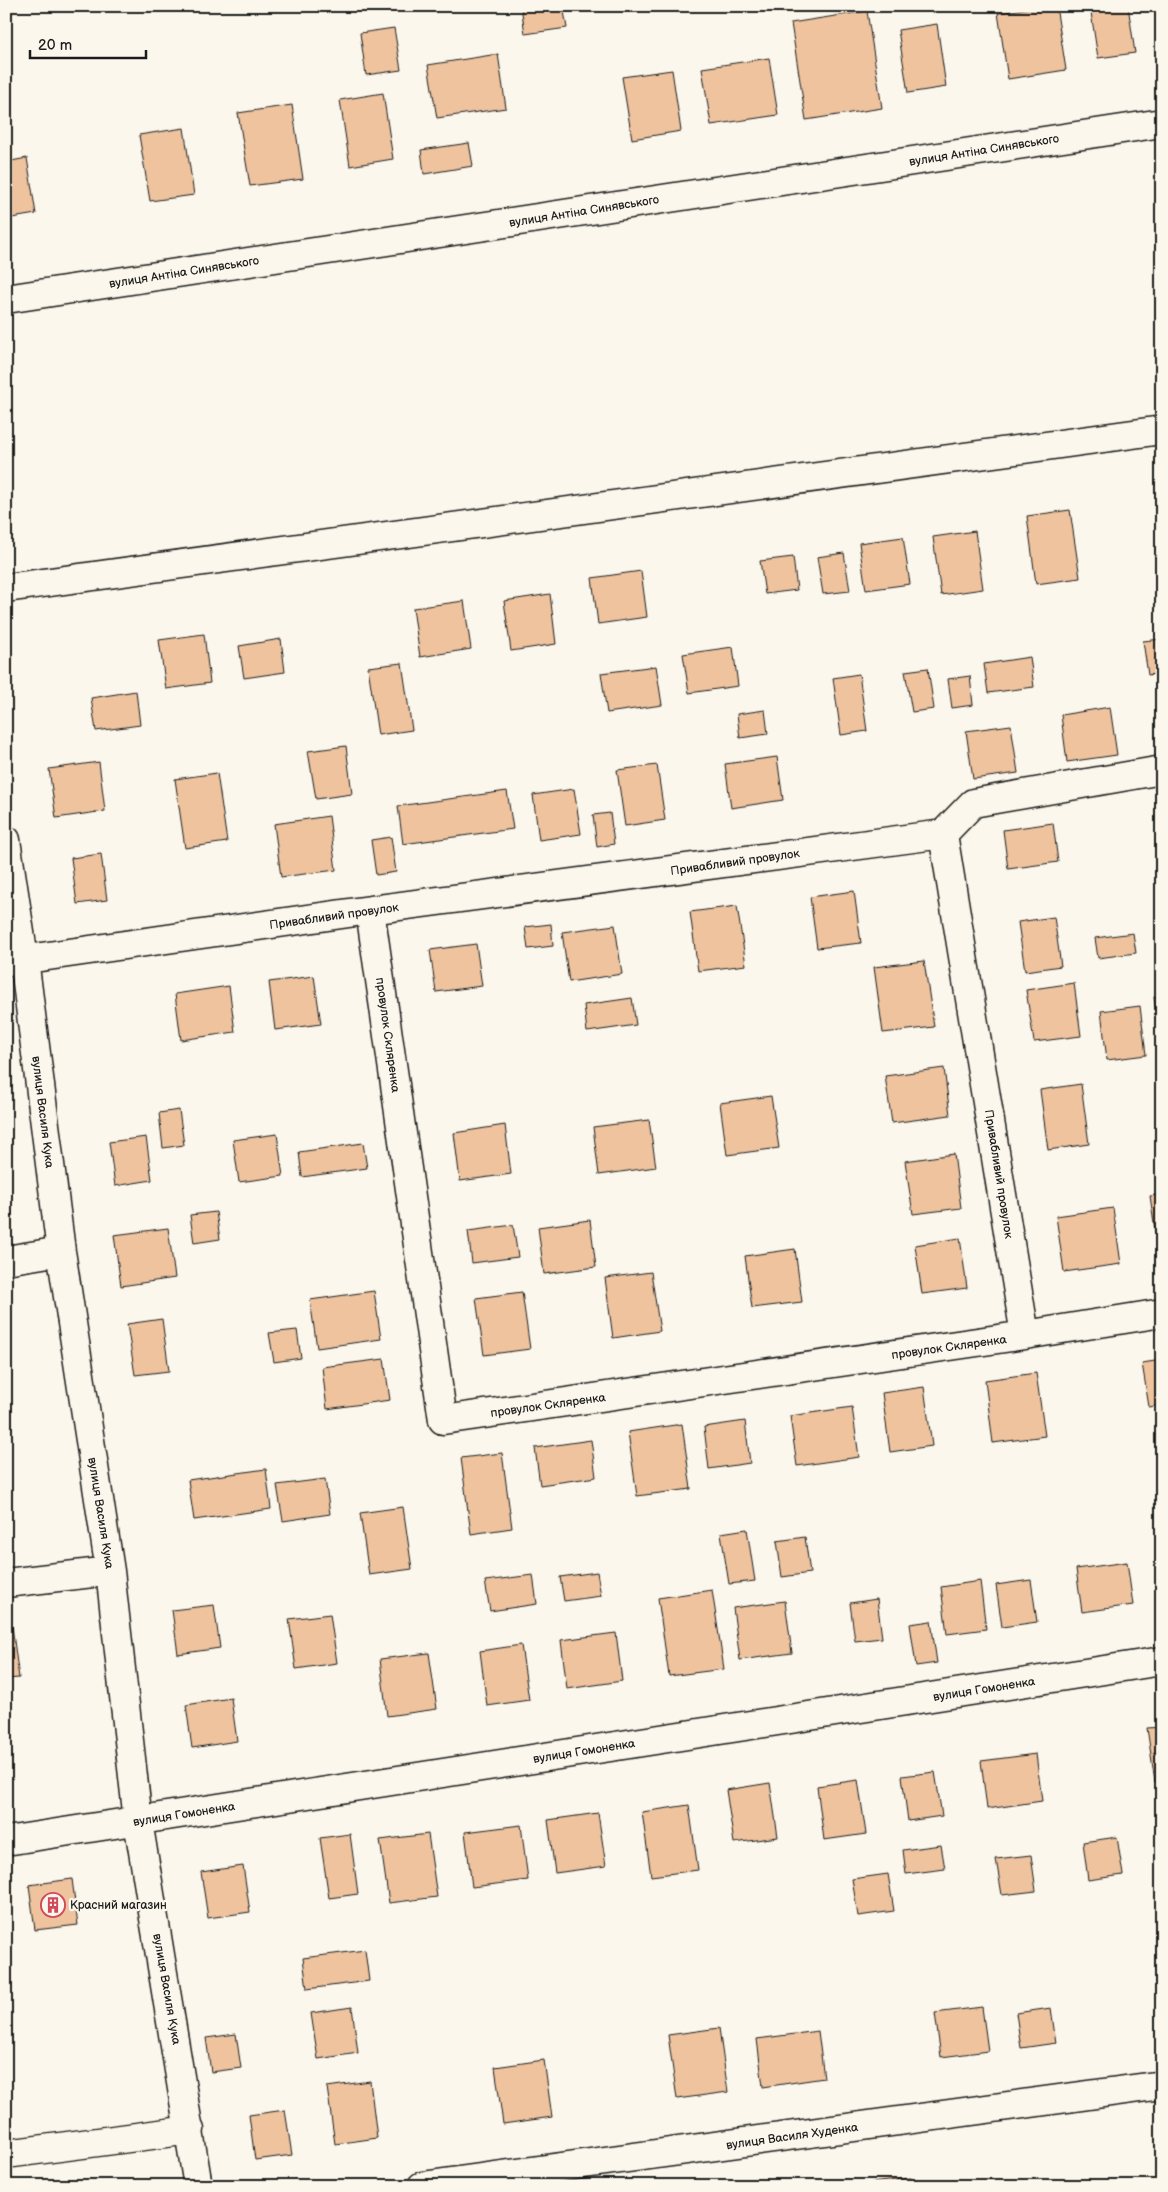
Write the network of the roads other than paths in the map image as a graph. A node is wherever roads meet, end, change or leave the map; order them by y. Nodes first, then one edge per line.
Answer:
1 (1162, 123) edge
2 (6, 299) edge
3 (1162, 430) edge
4 (6, 588) edge
5 (1162, 770) edge
6 (943, 834) junction
7 (6, 840) edge
8 (370, 910) junction
9 (15, 960) edge
10 (61, 1251) junction
11 (6, 1260) edge
12 (1162, 1313) edge
13 (1025, 1335) junction
14 (110, 1570) junction
15 (6, 1583) edge
16 (1162, 1661) edge
17 (138, 1821) junction
18 (6, 1841) edge
19 (1162, 2085) edge
20 (190, 2130) junction
21 (6, 2154) edge
22 (198, 2186) edge
23 (422, 2186) edge

1 - 2 street, вулиця Антіна Синявського
3 - 4 street
5 - 6 street
6 - 8 street, Привабливий провулок
6 - 13 street, Привабливий провулок
7 - 9 street, вулиця Василя Кука
8 - 9 street, Привабливий провулок
8 - 13 street, провулок Скляренка
9 - 10 street, вулиця Василя Кука
10 - 11 street
10 - 14 street, вулиця Василя Кука
12 - 13 street, провулок Скляренка
14 - 15 street
14 - 17 street, вулиця Василя Кука
16 - 17 street, вулиця Гомоненка
17 - 18 street, вулиця Гомоненка
17 - 20 street, вулиця Василя Кука
19 - 23 street, вулиця Василя Худенка
20 - 21 street
20 - 22 street, вулиця Василя Кука

